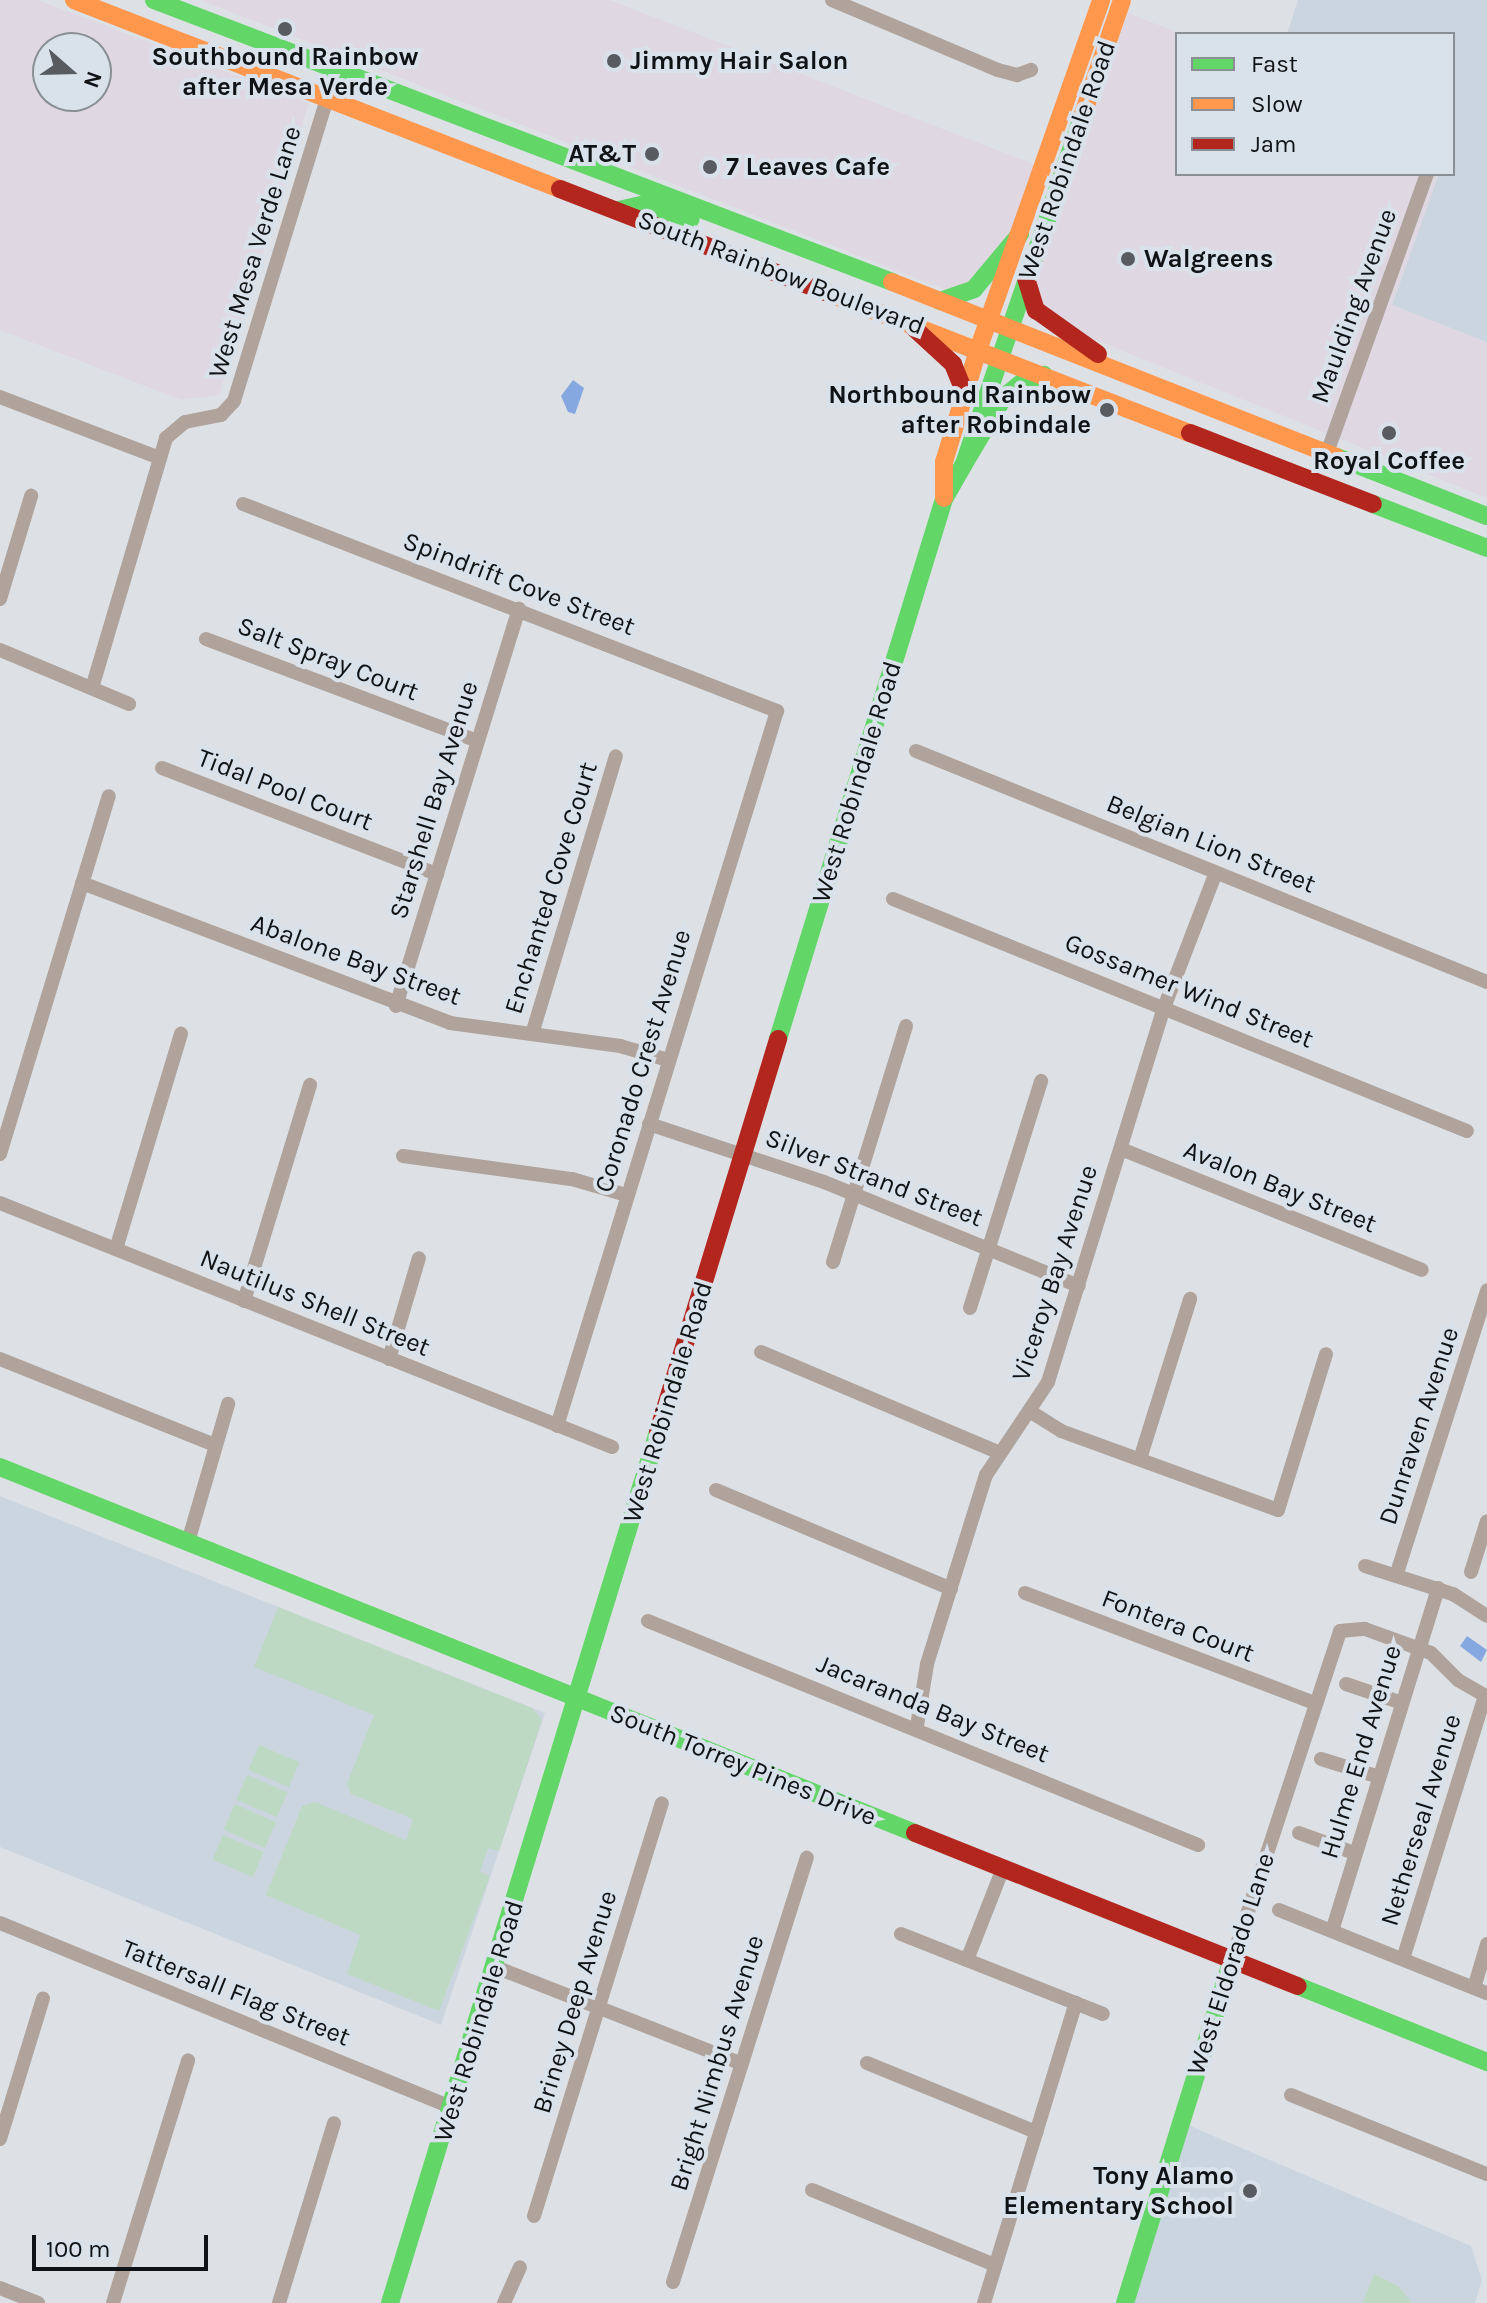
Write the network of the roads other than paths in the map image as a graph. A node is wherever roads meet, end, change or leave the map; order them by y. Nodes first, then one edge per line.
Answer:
1 (74, 0) edge
2 (154, 0) edge
3 (832, 0) edge
4 (1101, 0) edge
5 (1122, 0) edge
6 (225, 60) junction
7 (336, 68) junction
8 (1031, 70) dead end
9 (1073, 82) junction
10 (411, 96) junction
11 (327, 99) junction
12 (1068, 154) junction
13 (515, 170) junction
14 (1426, 176) edge
15 (620, 177) junction
16 (619, 210) junction
17 (747, 225) junction
18 (1020, 234) junction
19 (1026, 278) junction
20 (940, 301) junction
21 (988, 320) junction
22 (909, 322) junction
23 (1008, 328) junction
24 (978, 350) junction
25 (998, 357) junction
26 (1044, 375) junction
27 (1135, 380) junction
28 (965, 393) junction
29 (0, 397) edge
30 (1227, 447) junction
31 (1327, 453) junction
32 (160, 458) junction
33 (964, 464) junction
34 (1319, 484) junction
35 (1412, 487) junction
36 (31, 496) dead end
37 (944, 499) junction
38 (243, 504) dead end
39 (1487, 516) edge
40 (1487, 548) edge
41 (0, 599) edge
42 (519, 609) junction
43 (206, 639) dead end
44 (0, 650) edge
45 (92, 688) junction
46 (129, 704) dead end
47 (777, 711) joint
48 (478, 741) junction
49 (916, 751) dead end
50 (616, 756) dead end
51 (162, 768) dead end
52 (109, 796) dead end
53 (1216, 872) junction
54 (437, 874) junction
55 (82, 883) junction
56 (893, 899) dead end
57 (1487, 982) edge
58 (1165, 1005) junction
59 (396, 1006) junction
60 (906, 1026) dead end
61 (181, 1034) dead end
62 (532, 1034) junction
63 (668, 1060) junction
64 (1041, 1081) dead end
65 (310, 1085) dead end
66 (649, 1124) junction
67 (1467, 1131) dead end
68 (1121, 1149) junction
69 (743, 1153) junction
70 (0, 1154) edge
71 (403, 1156) dead end
72 (626, 1195) junction
73 (854, 1196) junction
74 (0, 1203) edge
75 (990, 1248) junction
76 (116, 1249) junction
77 (419, 1258) dead end
78 (833, 1262) dead end
79 (1422, 1270) dead end
80 (1079, 1286) junction
81 (1487, 1290) edge
82 (1190, 1299) dead end
83 (244, 1301) junction
84 (970, 1308) dead end
85 (761, 1352) dead end
86 (1326, 1354) dead end
87 (0, 1359) edge
88 (389, 1359) junction
89 (228, 1404) dead end
90 (1031, 1412) junction
91 (557, 1426) junction
92 (215, 1445) junction
93 (612, 1447) dead end
94 (998, 1452) junction
95 (1140, 1459) junction
96 (0, 1467) edge
97 (716, 1490) dead end
98 (1487, 1521) edge
99 (188, 1542) junction
100 (1484, 1544) edge
101 (1365, 1566) dead end
102 (1471, 1572) dead end
103 (1396, 1576) junction
104 (1438, 1588) junction
105 (951, 1589) junction
106 (1025, 1593) dead end
107 (1487, 1616) edge
108 (648, 1621) dead end
109 (1419, 1648) junction
110 (1346, 1684) dead end
111 (1486, 1696) edge
112 (579, 1700) junction
113 (1314, 1703) junction
114 (1402, 1703) junction
115 (917, 1726) junction
116 (1321, 1759) dead end
117 (1379, 1777) junction
118 (662, 1803) dead end
119 (1299, 1833) dead end
120 (1198, 1845) dead end
121 (1354, 1853) junction
122 (807, 1858) dead end
123 (1003, 1868) junction
124 (1279, 1910) dead end
125 (0, 1923) edge
126 (1332, 1931) junction
127 (901, 1934) dead end
128 (1487, 1944) edge
129 (1403, 1959) junction
130 (967, 1960) junction
131 (1232, 1960) junction
132 (495, 1967) junction
133 (1480, 1990) edge
134 (43, 1998) dead end
135 (1076, 2003) junction
136 (599, 2007) junction
137 (1103, 2014) dead end
138 (188, 2060) dead end
139 (1487, 2062) edge
140 (867, 2063) dead end
141 (742, 2064) junction
142 (1291, 2095) dead end
143 (453, 2108) junction
144 (334, 2123) dead end
145 (1036, 2132) junction
146 (0, 2139) edge
147 (1487, 2174) edge
148 (812, 2190) dead end
149 (534, 2216) dead end
150 (995, 2265) junction
151 (520, 2267) dead end
152 (673, 2282) dead end
153 (0, 2288) edge
154 (38, 2303) edge
155 (113, 2303) edge
156 (279, 2303) edge
157 (390, 2303) edge
158 (504, 2303) edge
159 (984, 2303) edge
160 (1125, 2303) edge

1 - 6 main road, South Rainbow Boulevard
2 - 7 main road, South Rainbow Boulevard
3 - 8 street
4 - 9 main road, West Robindale Road
5 - 12 main road, West Robindale Road
6 - 7 main road
6 - 11 main road, South Rainbow Boulevard
7 - 10 main road, South Rainbow Boulevard
9 - 12 main road
9 - 18 main road, West Robindale Road
10 - 11 main road
10 - 15 main road, South Rainbow Boulevard
11 - 13 main road, South Rainbow Boulevard
11 - 32 street, West Mesa Verde Lane
12 - 19 main road, West Robindale Road
13 - 15 main road
13 - 16 main road, South Rainbow Boulevard
14 - 31 street, Maulding Avenue
15 - 17 main road, South Rainbow Boulevard
16 - 17 main road
16 - 22 main road, South Rainbow Boulevard
17 - 20 main road, South Rainbow Boulevard
18 - 20 main road
18 - 21 main road, West Robindale Road
19 - 23 main road, West Robindale Road
19 - 27 main road
20 - 21 main road, South Rainbow Boulevard
21 - 23 main road, South Rainbow Boulevard
21 - 24 main road, West Robindale Road
22 - 24 main road, South Rainbow Boulevard
22 - 28 main road
23 - 25 main road, West Robindale Road
23 - 27 main road, South Rainbow Boulevard
24 - 25 main road, South Rainbow Boulevard
24 - 28 main road, West Robindale Road
25 - 26 main road, South Rainbow Boulevard
25 - 33 main road, West Robindale Road
26 - 30 main road, South Rainbow Boulevard
26 - 33 main road
27 - 31 main road, South Rainbow Boulevard
28 - 37 main road, West Robindale Road
29 - 32 street
30 - 31 main road
30 - 34 main road, South Rainbow Boulevard
31 - 35 main road, South Rainbow Boulevard
32 - 45 street
33 - 37 main road, West Robindale Road
34 - 35 main road
34 - 40 main road, South Rainbow Boulevard
35 - 39 main road, South Rainbow Boulevard
36 - 41 street
37 - 69 main road, West Robindale Road
38 - 42 street, Spindrift Cove Street
42 - 47 street, Spindrift Cove Street
42 - 48 street, Starshell Bay Avenue
43 - 48 street, Salt Spray Court
44 - 45 street
45 - 46 street
47 - 63 street, Coronado Crest Avenue
48 - 54 street, Starshell Bay Avenue
49 - 53 street, Belgian Lion Street
50 - 62 street, Enchanted Cove Court
51 - 54 street, Tidal Pool Court
52 - 55 street
53 - 57 street, Belgian Lion Street
53 - 58 street, Viceroy Bay Avenue
54 - 59 street, Starshell Bay Avenue
55 - 59 street, Abalone Bay Street
55 - 70 street
56 - 58 street, Gossamer Wind Street
58 - 67 street, Gossamer Wind Street
58 - 68 street, Viceroy Bay Avenue
59 - 62 street, Abalone Bay Street
60 - 73 street
61 - 76 street
62 - 63 street, Abalone Bay Street
63 - 66 street, Coronado Crest Avenue
64 - 75 street
65 - 83 street
66 - 69 street, Silver Strand Street
66 - 72 street, Coronado Crest Avenue
68 - 79 street, Avalon Bay Street
68 - 80 street, Viceroy Bay Avenue
69 - 73 street, Silver Strand Street
69 - 112 main road, West Robindale Road
71 - 72 street
72 - 91 street, Coronado Crest Avenue
73 - 75 street, Silver Strand Street
73 - 78 street
74 - 76 street, Nautilus Shell Street
75 - 80 street, Silver Strand Street
75 - 84 street
76 - 83 street, Nautilus Shell Street
77 - 88 street
80 - 90 street, Viceroy Bay Avenue
81 - 103 street, Dunraven Avenue
82 - 95 street
83 - 88 street, Nautilus Shell Street
85 - 94 street
86 - 95 street
87 - 92 street
88 - 91 street, Nautilus Shell Street
89 - 92 street
90 - 94 street, Viceroy Bay Avenue
90 - 95 street
91 - 93 street, Nautilus Shell Street
92 - 99 street
94 - 105 street, Viceroy Bay Avenue
96 - 99 main road, South Torrey Pines Drive
97 - 105 street
98 - 100 street
99 - 112 main road, South Torrey Pines Drive
100 - 102 street
101 - 103 street
103 - 104 street
104 - 107 street
104 - 109 street, Hulme End Avenue
105 - 115 street, Viceroy Bay Avenue
106 - 113 street, Fontera Court
108 - 115 street, Jacaranda Bay Street
109 - 111 street
109 - 113 street, West Eldorado Lane
109 - 114 street, Hulme End Avenue
110 - 114 street
111 - 129 street, Netherseal Avenue
112 - 123 main road, South Torrey Pines Drive
112 - 132 main road, West Robindale Road
113 - 131 street, West Eldorado Lane
114 - 117 street, Hulme End Avenue
115 - 120 street, Jacaranda Bay Street
116 - 117 street
117 - 121 street, Hulme End Avenue
118 - 136 street, Briney Deep Avenue
119 - 121 street
121 - 126 street, Hulme End Avenue
122 - 141 street, Bright Nimbus Avenue
123 - 130 street
123 - 131 main road, South Torrey Pines Drive
124 - 126 street
125 - 143 street, Tattersall Flag Street
126 - 129 street
127 - 130 street
128 - 133 street
129 - 133 street
130 - 135 street
131 - 139 main road, South Torrey Pines Drive
131 - 160 main road, West Eldorado Lane
132 - 136 street
132 - 143 main road, West Robindale Road
134 - 146 street
135 - 137 street
135 - 145 street
136 - 141 street
136 - 149 street, Briney Deep Avenue
138 - 155 street
140 - 145 street
141 - 152 street, Bright Nimbus Avenue
142 - 147 street
143 - 157 main road, West Robindale Road
144 - 156 street
145 - 150 street
148 - 150 street
150 - 159 street
151 - 158 street
153 - 154 street

